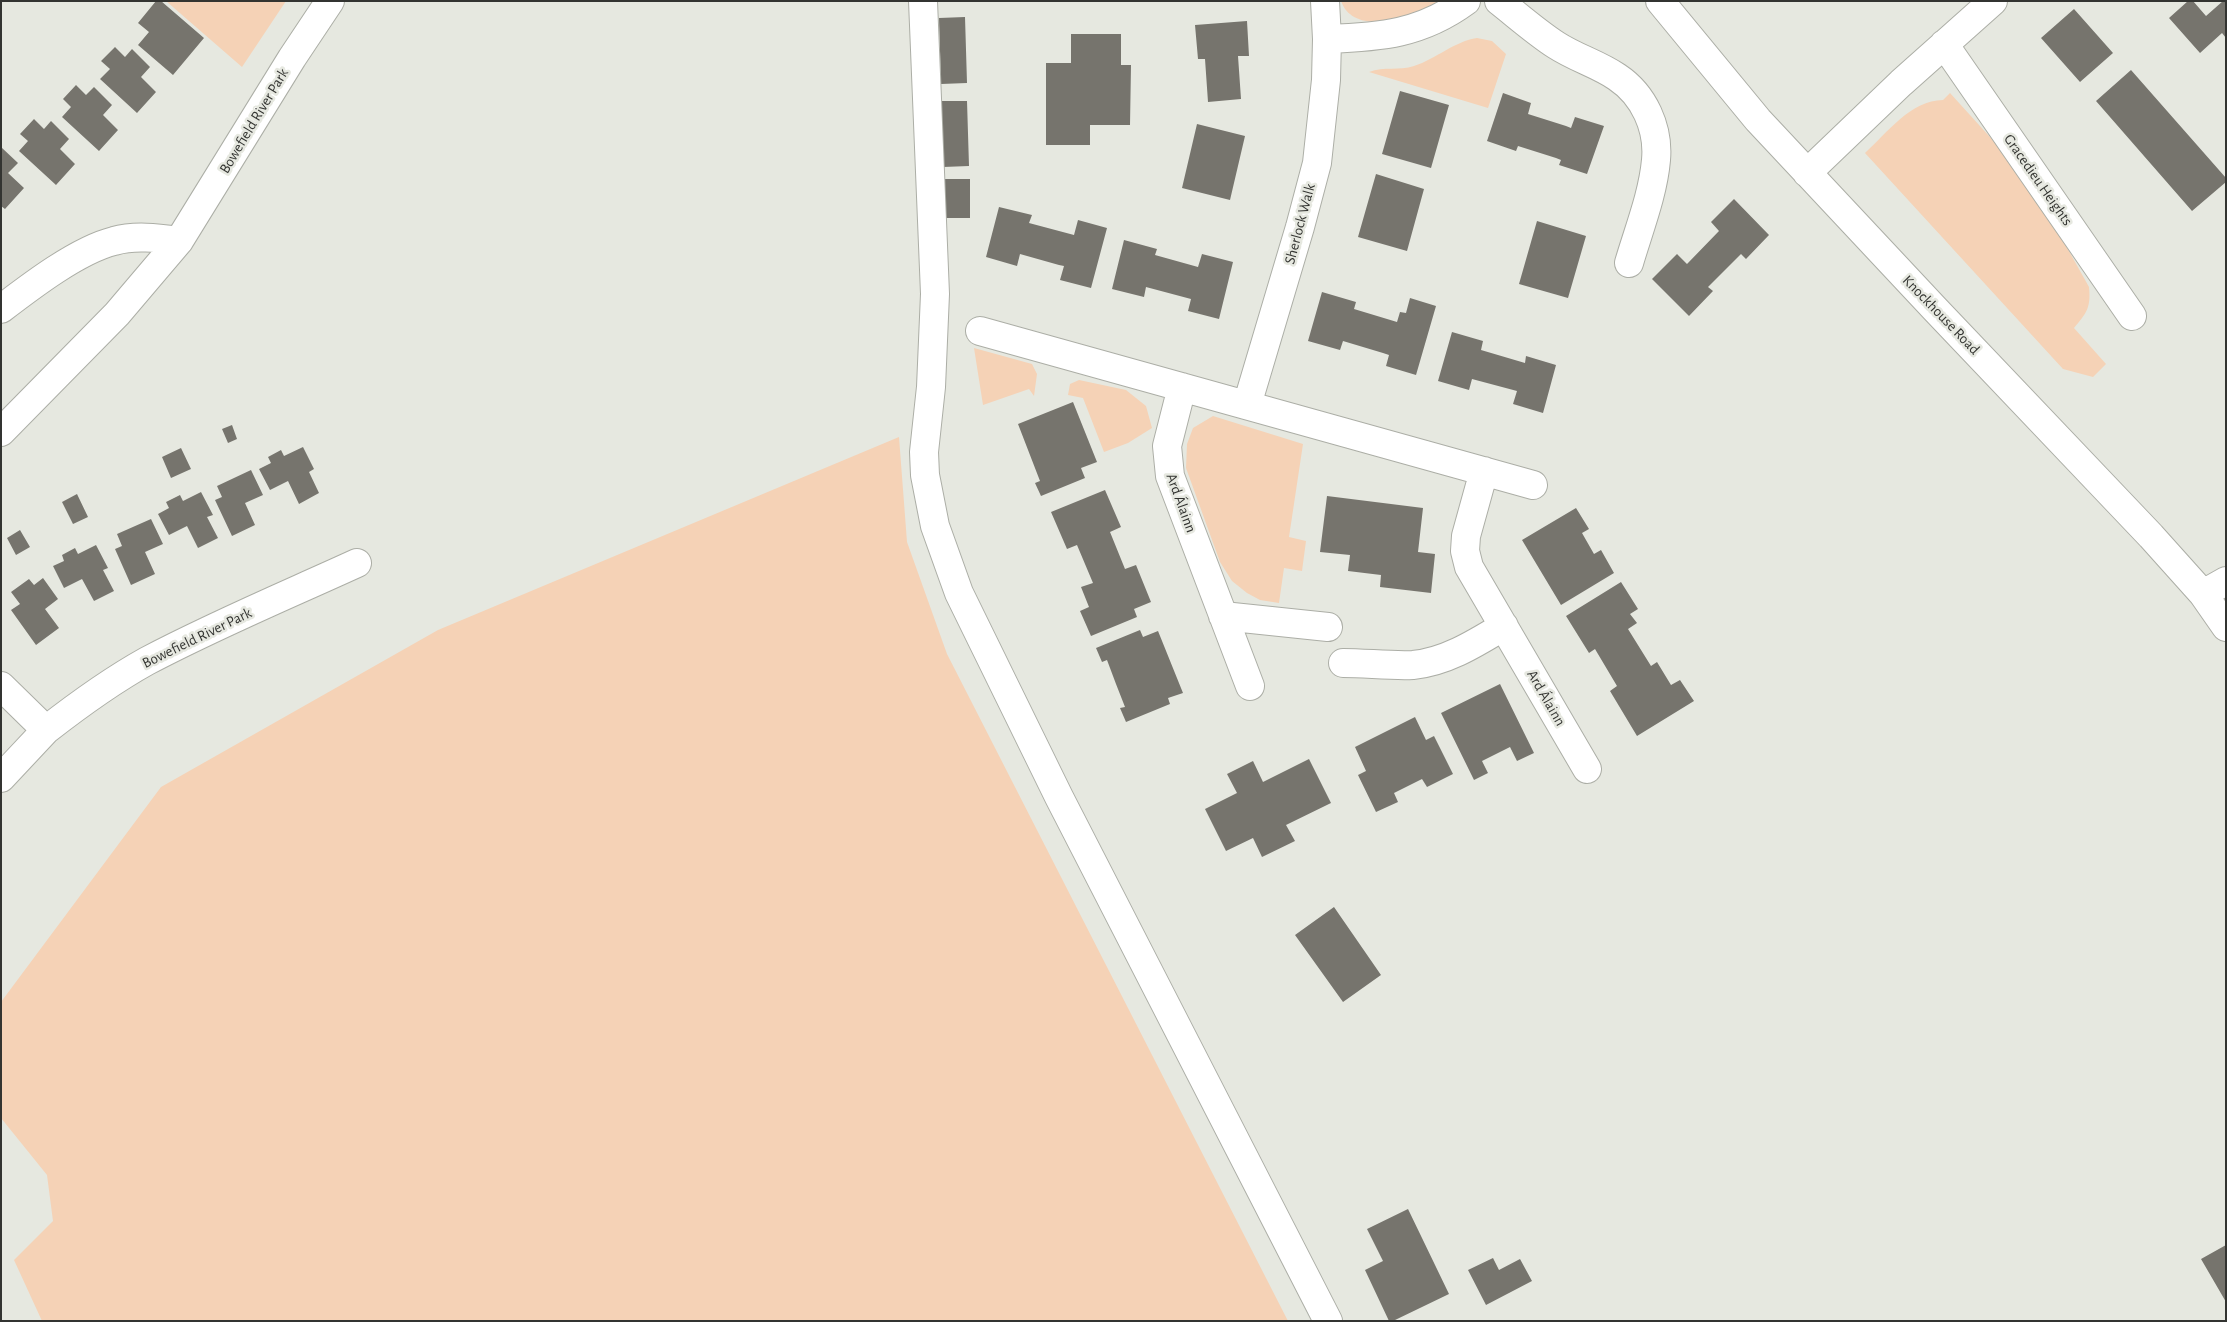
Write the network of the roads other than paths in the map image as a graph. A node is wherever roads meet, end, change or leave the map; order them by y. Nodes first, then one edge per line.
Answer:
1 (330, 1) edge
2 (923, 1) edge
3 (1324, 1) edge
4 (1466, 1) edge
5 (1499, 1) edge
6 (1660, 1) edge
7 (1993, 1) edge
8 (1327, 39) junction
9 (1944, 44) junction
10 (1807, 173) junction
11 (179, 242) junction
12 (1629, 263) dead end
13 (1, 308) edge
14 (2132, 316) dead end
15 (980, 331) dead end
16 (1182, 387) junction
17 (1247, 405) junction
18 (1, 432) edge
19 (1484, 471) junction
20 (1532, 484) dead end
21 (357, 563) dead end
22 (2214, 588) edge
23 (1223, 616) junction
24 (1504, 626) junction
25 (1328, 627) dead end
26 (2226, 627) edge
27 (1343, 663) dead end
28 (1, 686) edge
29 (1250, 686) dead end
30 (46, 730) junction
31 (1587, 769) dead end
32 (1, 778) edge
33 (1328, 1321) edge

1 - 11 street, Bowefield River Park
2 - 33 street
3 - 8 street, Sherlock Walk
4 - 8 street
5 - 12 street
6 - 10 street, Knockhouse Road
7 - 9 street
8 - 17 street, Sherlock Walk
9 - 10 street
9 - 14 street, Gracedieu Heights
10 - 22 street, Knockhouse Road
11 - 13 street
11 - 18 street, Bowefield River Park
15 - 16 street
16 - 17 street
16 - 23 street, Ard Álainn
17 - 19 street
19 - 20 street
19 - 24 street, Ard Álainn
21 - 30 street, Bowefield River Park
22 - 26 street, Knockhouse Road
23 - 25 street
23 - 29 street, Ard Álainn
24 - 27 street
24 - 31 street, Ard Álainn
28 - 30 street
30 - 32 street, Bowefield River Park

